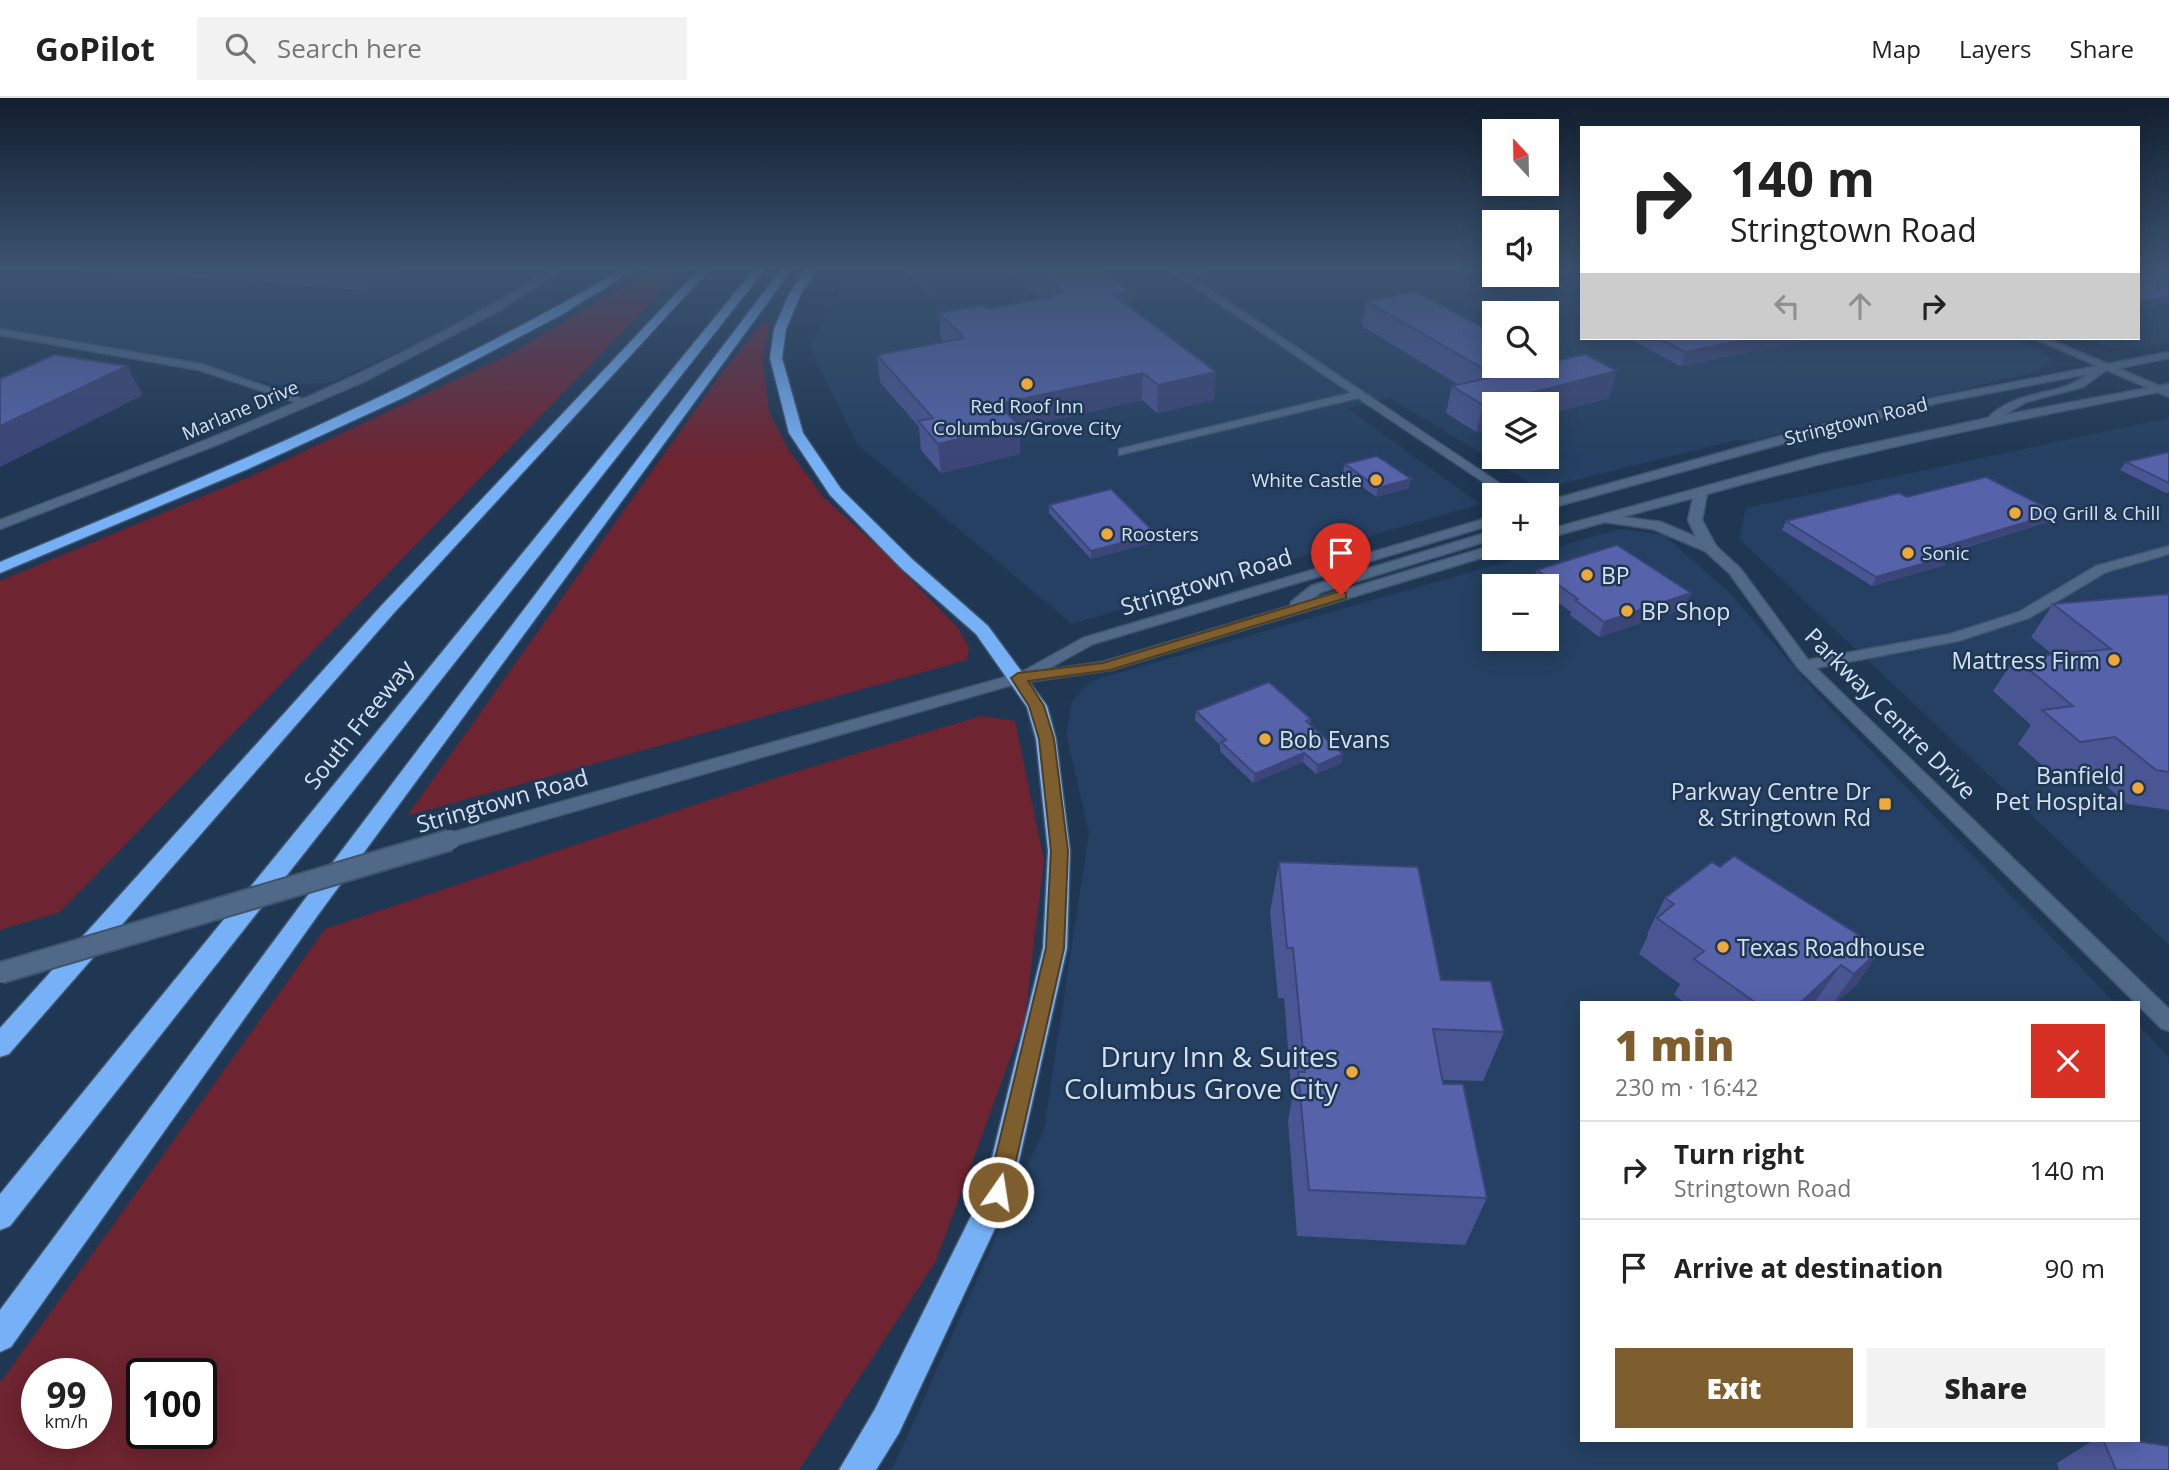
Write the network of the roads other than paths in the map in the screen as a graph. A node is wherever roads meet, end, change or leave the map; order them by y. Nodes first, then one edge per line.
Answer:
1 (0, 332) edge
2 (452, 332) edge
3 (524, 332) edge
4 (646, 332) edge
5 (710, 332) edge
6 (741, 332) edge
7 (780, 332) edge
8 (1267, 332) edge
9 (2043, 340) edge
10 (2169, 355) edge
11 (2105, 366) junction
12 (2169, 379) edge
13 (2165, 390) edge
14 (1360, 394) junction
15 (305, 402) junction
16 (1990, 421) junction
17 (1123, 452) dead end
18 (1493, 483) edge
19 (1703, 489) junction
20 (1559, 502) edge
21 (1597, 519) junction
22 (1482, 524) edge
23 (0, 525) edge
24 (1559, 530) edge
25 (1482, 539) edge
26 (1710, 548) junction
27 (2169, 550) edge
28 (1482, 553) edge
29 (0, 568) edge
30 (1288, 611) junction
31 (1804, 665) junction
32 (1018, 678) junction
33 (0, 973) edge
34 (2169, 1022) edge
35 (0, 1046) edge
36 (0, 1216) edge
37 (0, 1336) edge
38 (856, 1470) edge

1 - 15 main road
2 - 15 main road, Marlane Drive
3 - 29 highway
4 - 35 highway
5 - 36 highway, South Freeway
6 - 37 highway
7 - 32 highway
8 - 14 main road
9 - 11 main road
10 - 11 main road, Stringtown Road
11 - 13 main road
11 - 16 main road
11 - 20 main road, Stringtown Road
12 - 13 main road
13 - 16 main road, Stringtown Road
14 - 17 main road
14 - 18 main road
15 - 23 main road, Marlane Drive
16 - 19 main road, Stringtown Road
19 - 21 main road, Stringtown Road
19 - 26 main road
21 - 24 main road, Stringtown Road
21 - 26 main road
22 - 32 main road, Stringtown Road
25 - 30 main road
26 - 31 main road, Parkway Centre Drive
27 - 31 main road
28 - 30 main road, Stringtown Road
30 - 32 main road, Stringtown Road
31 - 34 main road, Parkway Centre Drive
32 - 33 main road, Stringtown Road, bridge
32 - 38 highway

